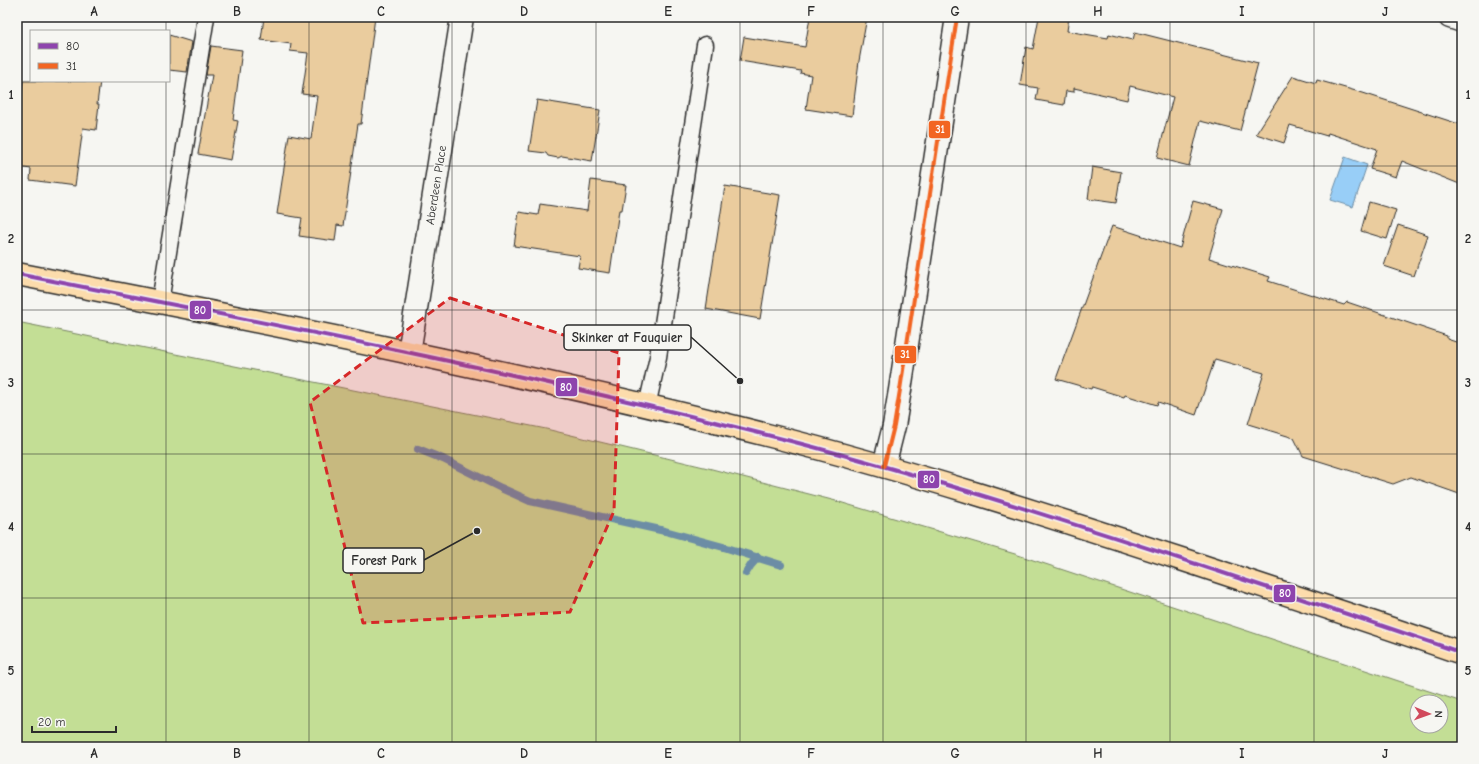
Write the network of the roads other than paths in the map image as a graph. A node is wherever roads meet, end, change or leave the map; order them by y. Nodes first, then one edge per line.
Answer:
1 (206, 17) edge
2 (462, 17) edge
3 (957, 17) edge
4 (1450, 17) edge
5 (1462, 21) edge
6 (705, 44) dead end
7 (17, 274) edge
8 (160, 302) junction
9 (409, 353) junction
10 (647, 406) junction
11 (884, 466) junction
12 (1462, 653) edge

1 - 8 lane
2 - 9 street, Aberdeen Place
3 - 11 street
4 - 5 street
6 - 10 lane
7 - 8 main road
8 - 9 main road
9 - 10 main road
10 - 11 main road
11 - 12 main road

